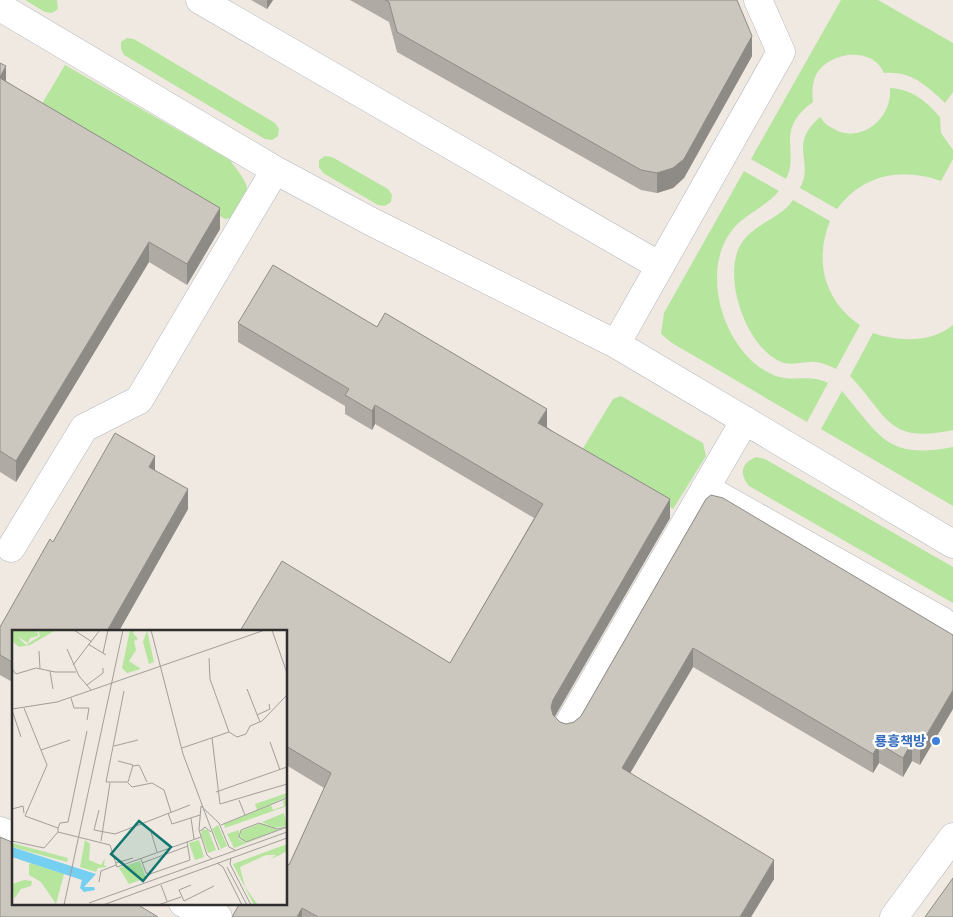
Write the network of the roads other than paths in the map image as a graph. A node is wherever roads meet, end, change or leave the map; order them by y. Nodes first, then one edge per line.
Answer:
1 (200, 0) edge
2 (758, 0) edge
3 (0, 8) edge
4 (275, 170) junction
5 (660, 266) junction
6 (616, 344) junction
7 (745, 420) junction
8 (705, 488) junction
9 (953, 544) edge
10 (11, 548) dead end
11 (953, 630) edge
12 (566, 727) edge
13 (0, 831) edge
14 (12, 835) edge
15 (953, 837) edge
16 (186, 904) edge
17 (218, 917) edge
18 (894, 917) edge

1 - 5 street
2 - 5 street
3 - 4 street
4 - 6 street
4 - 10 street
5 - 6 street
6 - 7 street
7 - 8 street
7 - 9 street
8 - 11 street
8 - 12 street
13 - 14 street
15 - 18 street
16 - 17 street

